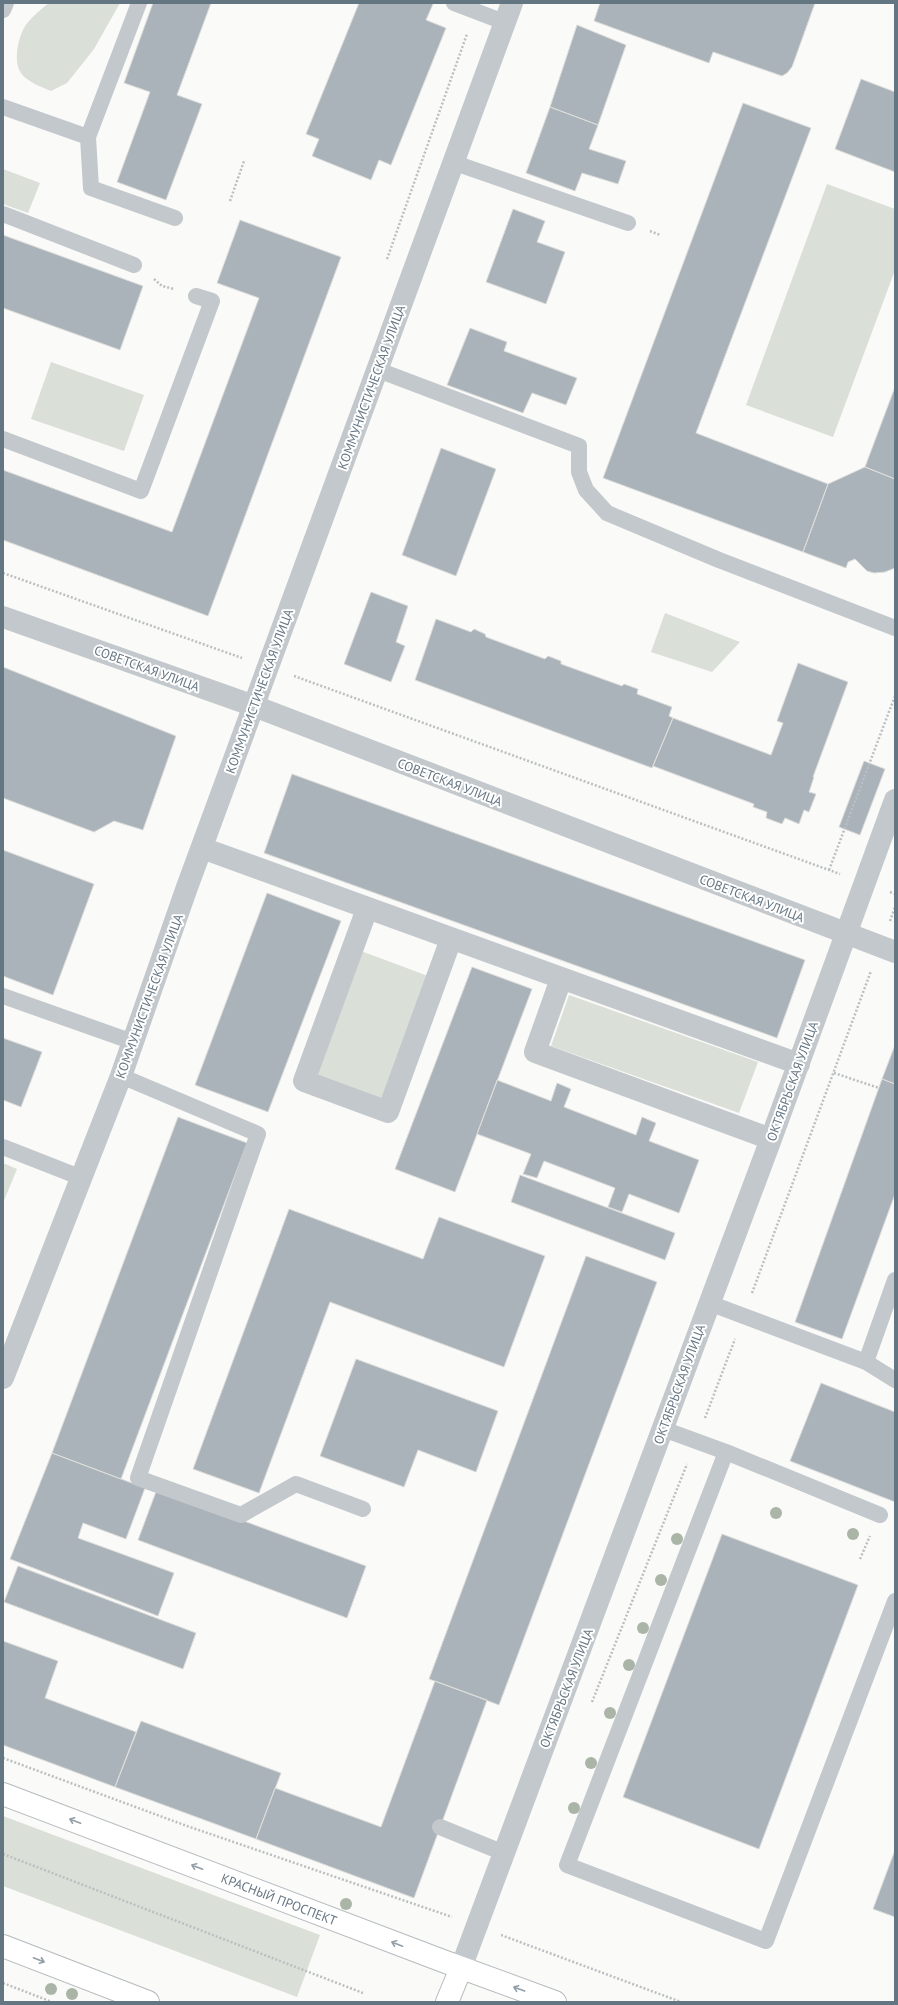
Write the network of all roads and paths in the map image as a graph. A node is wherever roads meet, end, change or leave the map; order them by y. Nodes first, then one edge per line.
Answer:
1 (6, 3) edge
2 (139, 3) edge
3 (454, 3) edge
4 (3, 10) edge
5 (508, 12) edge
6 (3, 107) edge
7 (88, 137) junction
8 (244, 161) dead end
9 (452, 162) junction
10 (230, 201) dead end
11 (3, 214) edge
12 (175, 218) dead end
13 (628, 223) dead end
14 (134, 265) joint
15 (196, 296) joint
16 (378, 370) junction
17 (3, 440) edge
18 (3, 573) edge
19 (3, 617) edge
20 (895, 628) edge
21 (268, 667) junction
22 (895, 696) edge
23 (254, 706) junction
24 (895, 800) edge
25 (202, 848) junction
26 (829, 870) junction
27 (864, 883) junction
28 (895, 894) edge
29 (895, 907) edge
30 (367, 909) junction
31 (846, 934) junction
32 (451, 939) junction
33 (888, 950) edge
34 (561, 979) junction
35 (3, 996) edge
36 (133, 1042) junction
37 (799, 1064) junction
38 (834, 1072) junction
39 (121, 1076) junction
40 (879, 1088) dead end
41 (771, 1139) junction
42 (3, 1147) edge
43 (82, 1178) junction
44 (895, 1280) edge
45 (710, 1303) junction
46 (743, 1317) junction
47 (866, 1362) junction
48 (3, 1378) edge
49 (895, 1380) edge
50 (663, 1428) junction
51 (696, 1441) junction
52 (726, 1452) junction
53 (685, 1470) dead end
54 (362, 1509) dead end
55 (880, 1515) dead end
56 (895, 1601) edge
57 (590, 1705) dead end
58 (3, 1758) edge
59 (3, 1794) edge
60 (440, 1827) dead end
61 (504, 1853) junction
62 (3, 1854) edge
63 (477, 1925) junction
64 (505, 1928) dead end
65 (502, 1935) junction
66 (3, 1946) edge
67 (461, 1968) junction
68 (3, 1983) edge
69 (363, 1993) dead end
70 (52, 2002) edge
71 (148, 2002) edge
72 (447, 2002) edge
73 (555, 2002) edge
74 (681, 2002) edge

1 - 4 lane
2 - 7 lane
3 - 5 lane
5 - 9 street, КОММУНИСТИЧЕСКАЯ УЛИЦА
6 - 7 lane
7 - 12 lane
8 - 10 path
9 - 13 lane
9 - 16 street, КОММУНИСТИЧЕСКАЯ УЛИЦА
11 - 14 lane
14 - 15 path
15 - 17 lane
16 - 20 lane
16 - 21 street, КОММУНИСТИЧЕСКАЯ УЛИЦА
18 - 21 path
19 - 23 street, СОВЕТСКАЯ УЛИЦА
21 - 23 street, КОММУНИСТИЧЕСКАЯ УЛИЦА
21 - 26 path
22 - 26 path
23 - 25 street, КОММУНИСТИЧЕСКАЯ УЛИЦА
23 - 31 street, СОВЕТСКАЯ УЛИЦА
24 - 27 street, ОКТЯБРЬСКАЯ УЛИЦА
25 - 30 street
25 - 36 street, КОММУНИСТИЧЕСКАЯ УЛИЦА
26 - 27 path
27 - 28 path
27 - 31 street, ОКТЯБРЬСКАЯ УЛИЦА
29 - 33 path
30 - 32 street
30 - 32 street
31 - 33 street, СОВЕТСКАЯ УЛИЦА
31 - 37 street, ОКТЯБРЬСКАЯ УЛИЦА
32 - 34 street
33 - 38 path
34 - 37 street
34 - 41 street
35 - 36 lane
36 - 39 street, КОММУНИСТИЧЕСКАЯ УЛИЦА
37 - 41 street, ОКТЯБРЬСКАЯ УЛИЦА
38 - 40 path
38 - 46 path
39 - 43 street, КОММУНИСТИЧЕСКАЯ УЛИЦА
39 - 54 lane
41 - 45 street, ОКТЯБРЬСКАЯ УЛИЦА
42 - 43 lane
43 - 48 street, КОММУНИСТИЧЕСКАЯ УЛИЦА
44 - 47 lane
45 - 46 lane
45 - 50 street, ОКТЯБРЬСКАЯ УЛИЦА
46 - 47 lane
46 - 51 path
47 - 49 lane
50 - 51 lane
50 - 61 street, ОКТЯБРЬСКАЯ УЛИЦА
51 - 52 lane
52 - 55 lane
52 - 56 lane
53 - 57 path
58 - 63 path
67 -> 59 main road, КРАСНЫЙ ПРОСПЕКТ
60 - 61 lane
61 - 63 street, ОКТЯБРЬСКАЯ УЛИЦА
62 - 69 path
63 - 65 path
63 - 67 street, ОКТЯБРЬСКАЯ УЛИЦА
64 - 65 path
65 - 74 path
66 -> 71 main road
67 - 72 main road
73 -> 67 main road, КРАСНЫЙ ПРОСПЕКТ
68 - 70 path

